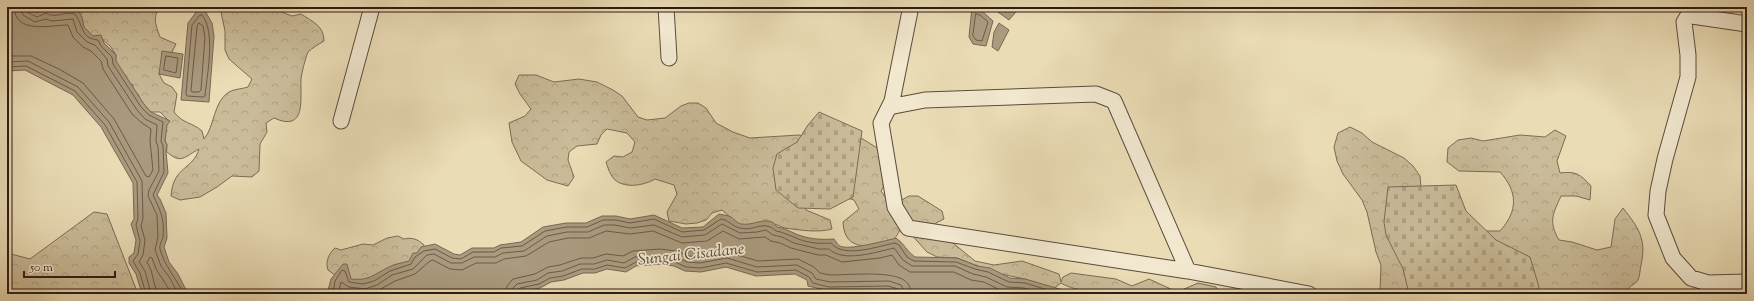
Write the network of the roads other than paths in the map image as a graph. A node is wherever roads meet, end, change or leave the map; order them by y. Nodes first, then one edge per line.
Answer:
1 (372, 7) edge
2 (666, 7) edge
3 (909, 7) edge
4 (1688, 11) edge
5 (1747, 24) edge
6 (669, 58) dead end
7 (892, 101) junction
8 (341, 121) dead end
9 (1188, 271) junction
10 (1747, 282) edge
11 (1309, 294) edge

1 - 8 street
2 - 6 street
3 - 7 street
4 - 5 street
4 - 10 street
7 - 9 street
7 - 9 street
9 - 11 street

